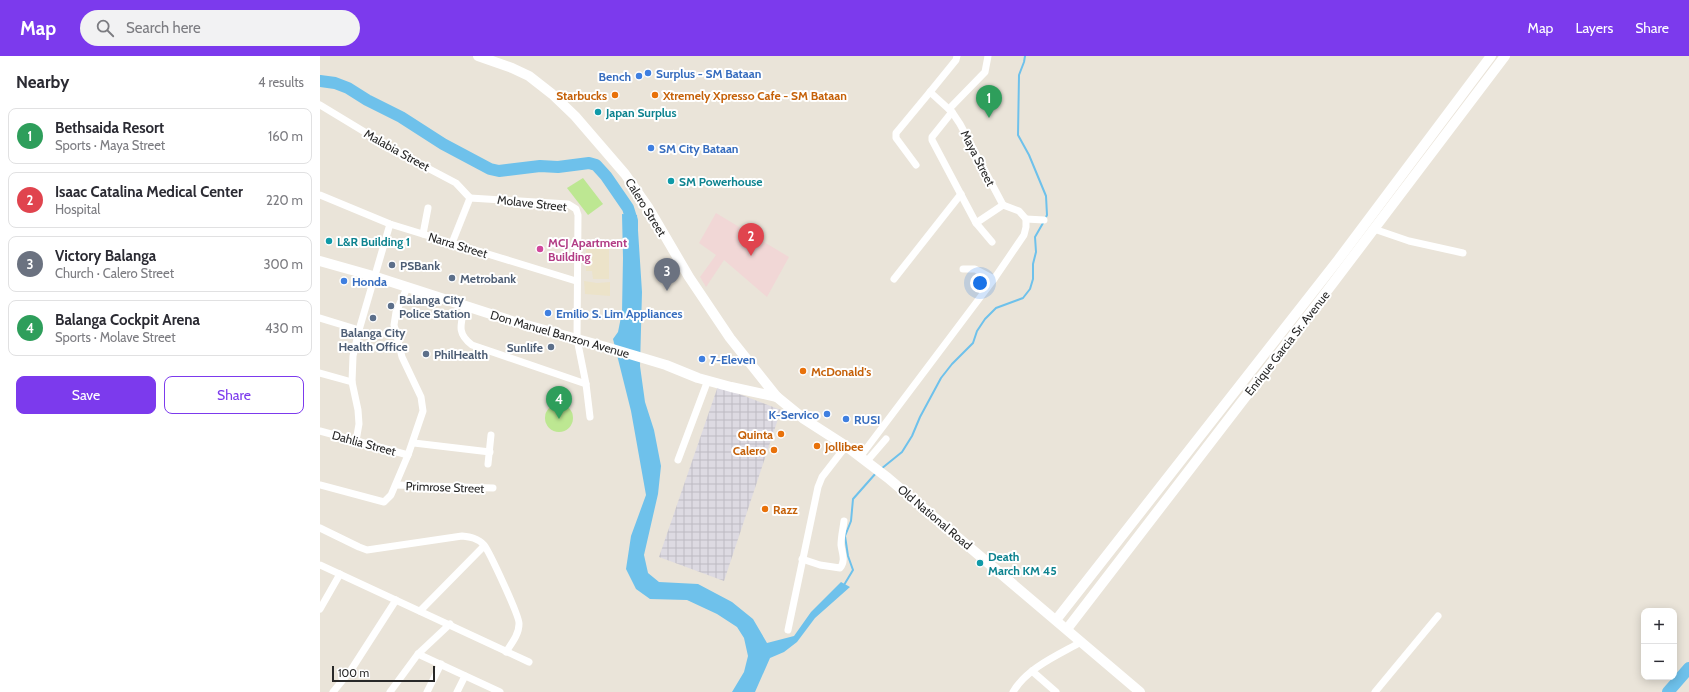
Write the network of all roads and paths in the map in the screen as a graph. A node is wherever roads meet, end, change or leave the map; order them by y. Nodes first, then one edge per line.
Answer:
1 (478, 56) edge
2 (957, 56) edge
3 (988, 56) edge
4 (1491, 56) edge
5 (1505, 56) edge
6 (930, 92) junction
7 (320, 105) edge
8 (950, 110) junction
9 (916, 165) dead end
10 (961, 194) junction
11 (320, 195) edge
12 (470, 198) junction
13 (1003, 205) junction
14 (428, 208) dead end
15 (1026, 219) junction
16 (1044, 220) dead end
17 (976, 223) junction
18 (390, 224) junction
19 (1374, 229) junction
20 (423, 234) junction
21 (992, 242) dead end
22 (452, 243) junction
23 (1463, 253) dead end
24 (320, 261) edge
25 (1342, 263) junction
26 (963, 270) dead end
27 (373, 276) junction
28 (894, 279) dead end
29 (994, 279) junction
30 (576, 281) junction
31 (407, 288) junction
32 (465, 306) junction
33 (320, 318) edge
34 (359, 330) junction
35 (577, 339) junction
36 (320, 373) edge
37 (708, 380) junction
38 (352, 382) junction
39 (586, 384) junction
40 (777, 397) junction
41 (590, 417) dead end
42 (320, 431) edge
43 (491, 435) dead end
44 (886, 439) dead end
45 (356, 441) junction
46 (414, 442) junction
47 (846, 446) junction
48 (490, 452) junction
49 (408, 455) junction
50 (678, 460) dead end
51 (488, 464) dead end
52 (870, 464) junction
53 (396, 485) junction
54 (320, 486) edge
55 (494, 488) dead end
56 (844, 521) dead end
57 (320, 528) edge
58 (484, 546) junction
59 (802, 559) junction
60 (320, 565) edge
61 (340, 574) junction
62 (396, 600) junction
63 (320, 609) edge
64 (420, 611) junction
65 (1438, 616) dead end
66 (1056, 620) junction
67 (450, 624) junction
68 (1067, 629) junction
69 (788, 630) dead end
70 (1081, 642) junction
71 (506, 652) junction
72 (418, 654) junction
73 (529, 662) dead end
74 (442, 664) junction
75 (1032, 671) junction
76 (465, 676) junction
77 (489, 690) edge
78 (333, 692) edge
79 (390, 692) edge
80 (427, 692) edge
81 (457, 692) edge
82 (500, 692) edge
83 (1013, 692) edge
84 (1056, 692) edge
85 (1140, 692) edge
86 (1375, 692) edge

1 - 40 main road, Calero Street
2 - 6 street
3 - 8 street
4 - 25 main road, Enrique Garcia Sr. Avenue
5 - 19 main road, Enrique Garcia Sr. Avenue
6 - 8 street, Maya Street
6 - 9 street
7 - 12 street, Malabia Street
8 - 10 street
8 - 13 street, Maya Street
10 - 17 street
10 - 28 street
11 - 18 street, Narra Street
12 - 22 street
12 - 30 street, Molave Street
13 - 15 street
13 - 17 street
14 - 20 street
15 - 16 street
15 - 29 street
17 - 21 street
18 - 20 street, Narra Street
18 - 27 street
19 - 23 street
19 - 25 main road, Enrique Garcia Sr. Avenue
20 - 22 street, Narra Street
22 - 30 street, Narra Street
24 - 27 main road, Don Manuel Banzon Avenue
25 - 66 main road, Enrique Garcia Sr. Avenue
25 - 68 main road, Enrique Garcia Sr. Avenue
26 - 29 street
27 - 31 main road, Don Manuel Banzon Avenue
27 - 34 street
29 - 52 street
30 - 35 street, Molave Street
31 - 32 main road, Don Manuel Banzon Avenue
31 - 46 street, Primrose Street
32 - 35 main road, Don Manuel Banzon Avenue
32 - 39 street
33 - 34 street
34 - 38 street
35 - 37 main road, Don Manuel Banzon Avenue
35 - 39 street, Molave Street
36 - 38 street
37 - 40 main road, Don Manuel Banzon Avenue
37 - 50 street
38 - 45 street
39 - 41 street, Molave Street
40 - 47 main road, Old National Road
42 - 45 street, Dahlia Street
43 - 48 street
44 - 52 street
45 - 49 street, Dahlia Street
46 - 48 street
46 - 49 street, Primrose Street
47 - 52 main road, Old National Road
47 - 59 street
48 - 51 street
49 - 53 street, Primrose Street
52 - 66 main road, Old National Road
53 - 54 street, Primrose Street
53 - 55 street, Primrose Street
56 - 59 street
57 - 58 street
58 - 64 street
58 - 71 street
59 - 69 street
60 - 61 street
61 - 62 street
61 - 63 street
62 - 64 street
62 - 78 street
64 - 67 street
65 - 86 street
66 - 68 main road, Old National Road
67 - 71 street
67 - 72 street
68 - 70 main road, Old National Road
70 - 75 street
70 - 85 main road, Old National Road
71 - 73 street
72 - 74 street
72 - 79 street
74 - 76 street
74 - 80 street
75 - 83 street
75 - 84 street
76 - 77 street
76 - 81 street
77 - 82 street

